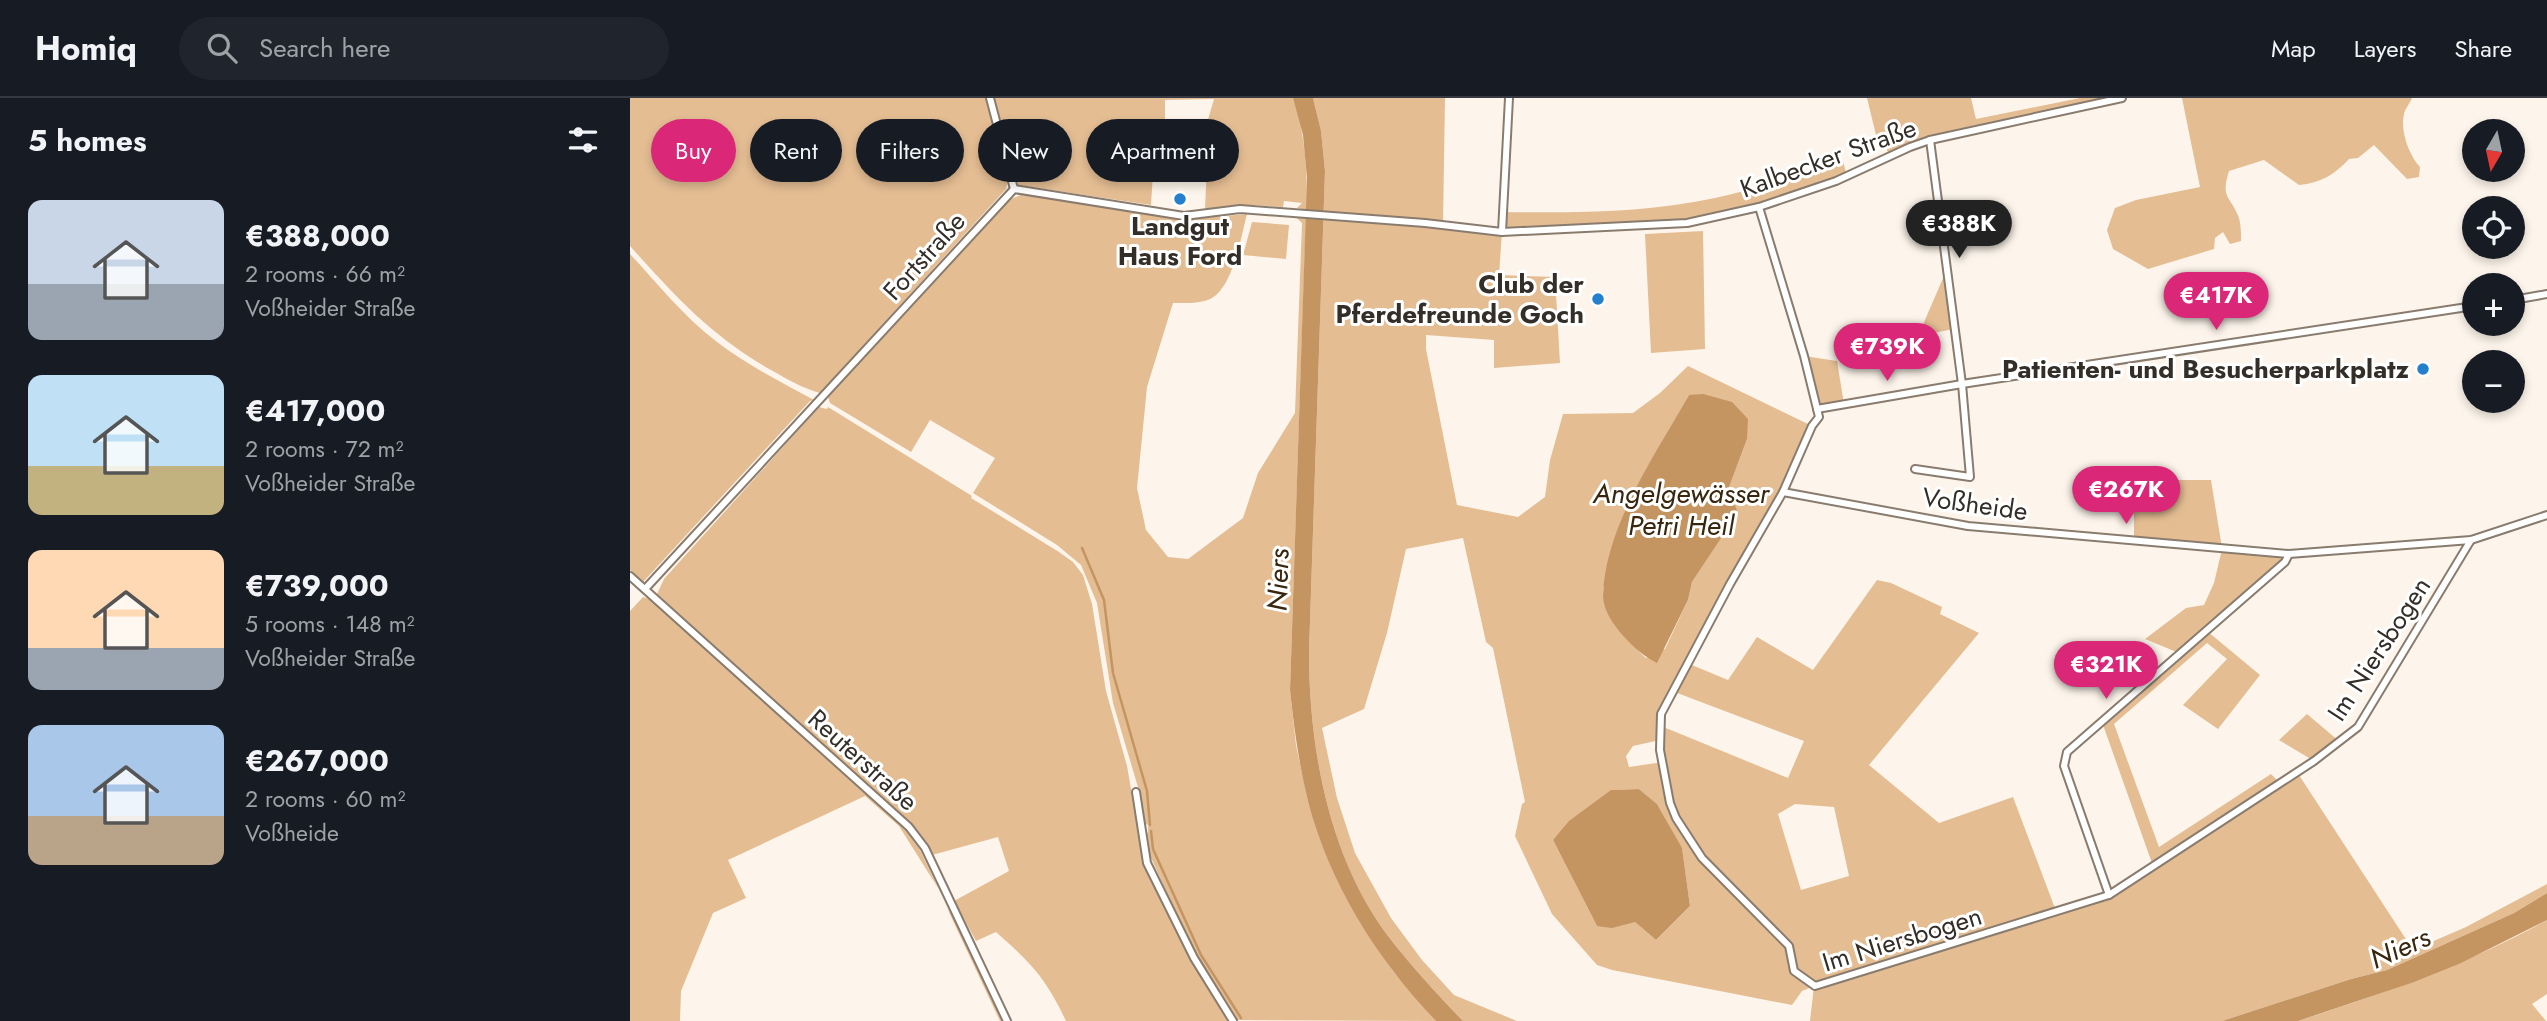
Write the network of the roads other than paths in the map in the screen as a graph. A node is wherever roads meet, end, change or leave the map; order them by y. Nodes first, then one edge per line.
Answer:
1 (990, 98) edge
2 (1509, 98) edge
3 (2122, 98) edge
4 (1930, 140) junction
5 (1014, 189) junction
6 (1759, 207) junction
7 (1502, 232) junction
8 (2547, 294) edge
9 (2525, 298) edge
10 (2462, 308) edge
11 (1962, 384) junction
12 (1817, 409) junction
13 (1915, 469) dead end
14 (1783, 492) junction
15 (2547, 515) edge
16 (2471, 540) junction
17 (2289, 554) junction
18 (630, 576) edge
19 (645, 589) junction
20 (1136, 792) dead end
21 (2109, 895) junction
22 (1007, 1021) edge
23 (1233, 1021) edge

1 - 5 street
2 - 7 street
3 - 4 street, Kalbecker Straße
4 - 6 street, Kalbecker Straße
4 - 11 street
5 - 7 street
5 - 19 street, Fortstraße
6 - 7 street, Kalbecker Straße
6 - 12 street
8 - 9 street
10 - 11 street
11 - 12 street
11 - 13 street
12 - 14 street, Im Niersbogen
14 - 17 street, Voßheide
14 - 21 street, Im Niersbogen
15 - 16 street, Voßheide
16 - 17 street, Voßheide
16 - 21 street, Im Niersbogen
17 - 21 street
18 - 19 street, Reuterstraße
19 - 22 street, Reuterstraße
20 - 23 street

